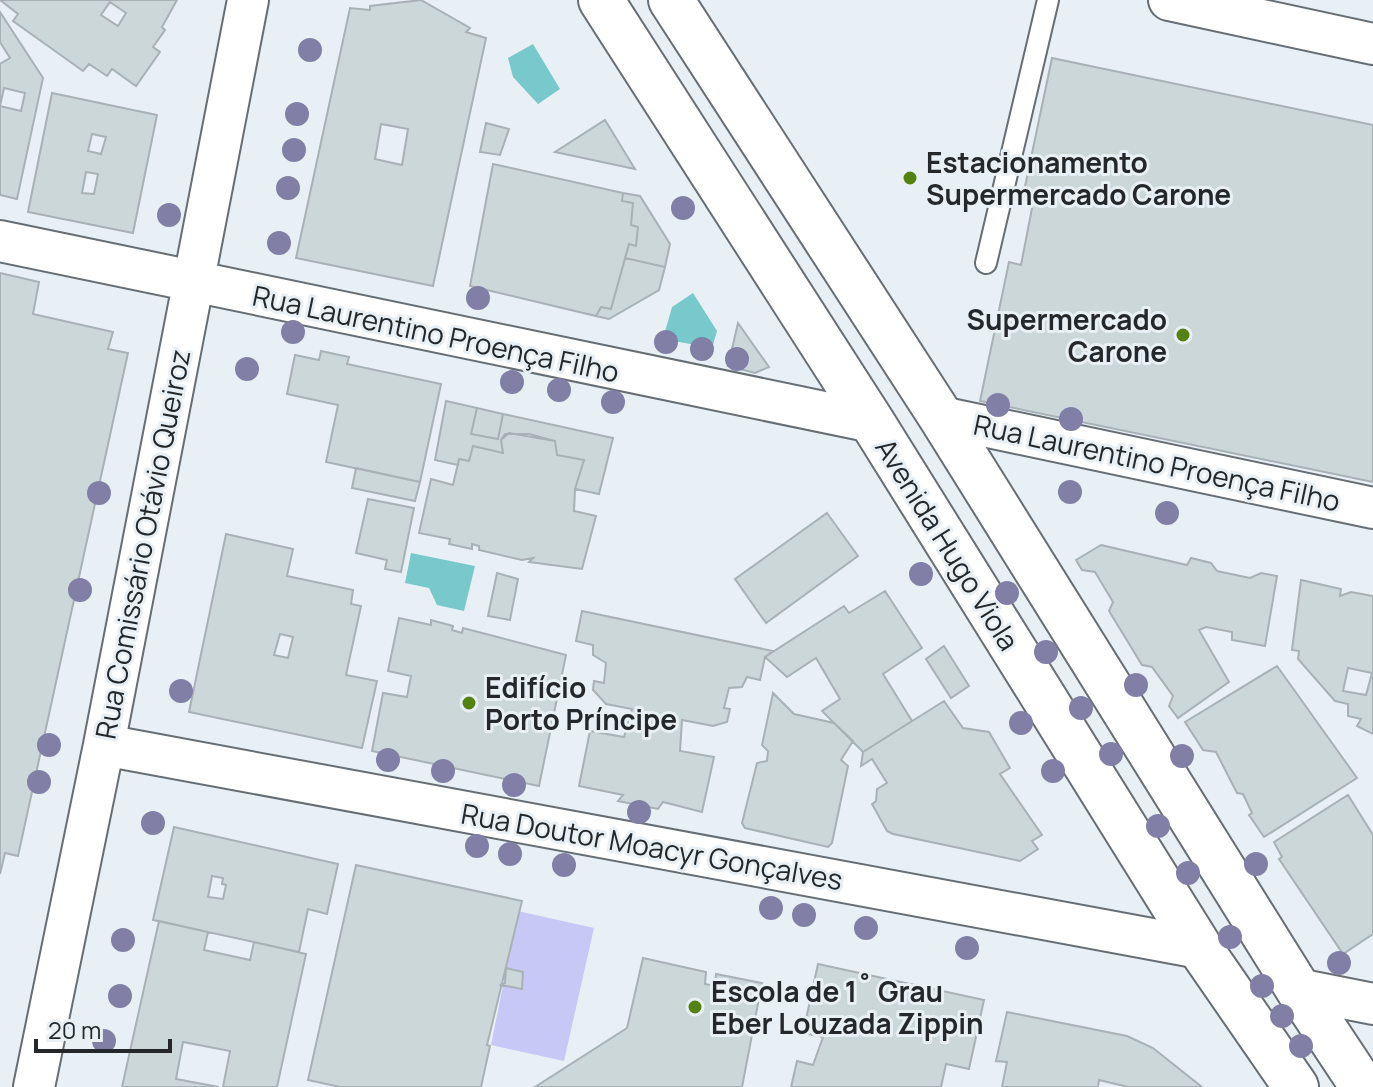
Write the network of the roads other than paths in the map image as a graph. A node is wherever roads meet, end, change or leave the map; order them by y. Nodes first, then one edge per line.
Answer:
1 (248, 0) edge
2 (601, 0) edge
3 (671, 0) edge
4 (1048, 0) edge
5 (1169, 0) edge
6 (1373, 44) edge
7 (0, 241) edge
8 (986, 263) dead end
9 (190, 282) junction
10 (941, 417) junction
11 (872, 422) junction
12 (1373, 508) edge
13 (104, 745) junction
14 (1200, 948) junction
15 (1298, 989) junction
16 (1373, 1004) edge
17 (34, 1087) edge
18 (1296, 1087) edge
19 (1363, 1087) edge

1 - 9 street, Rua Comissário Otávio Queiroz
2 - 11 street, Avenida Hugo Viola
3 - 10 street
4 - 8 lane
5 - 6 street
7 - 9 street, Rua Laurentino Proença Filho
9 - 11 street, Rua Laurentino Proença Filho
9 - 13 street, Rua Comissário Otávio Queiroz
10 - 12 street, Rua Laurentino Proença Filho
10 - 15 street
11 - 14 street, Avenida Hugo Viola
13 - 14 street, Rua Doutor Moacyr Gonçalves
13 - 17 street, Rua Comissário Otávio Queiroz
14 - 18 street, Avenida Hugo Viola
15 - 16 street
15 - 19 street

